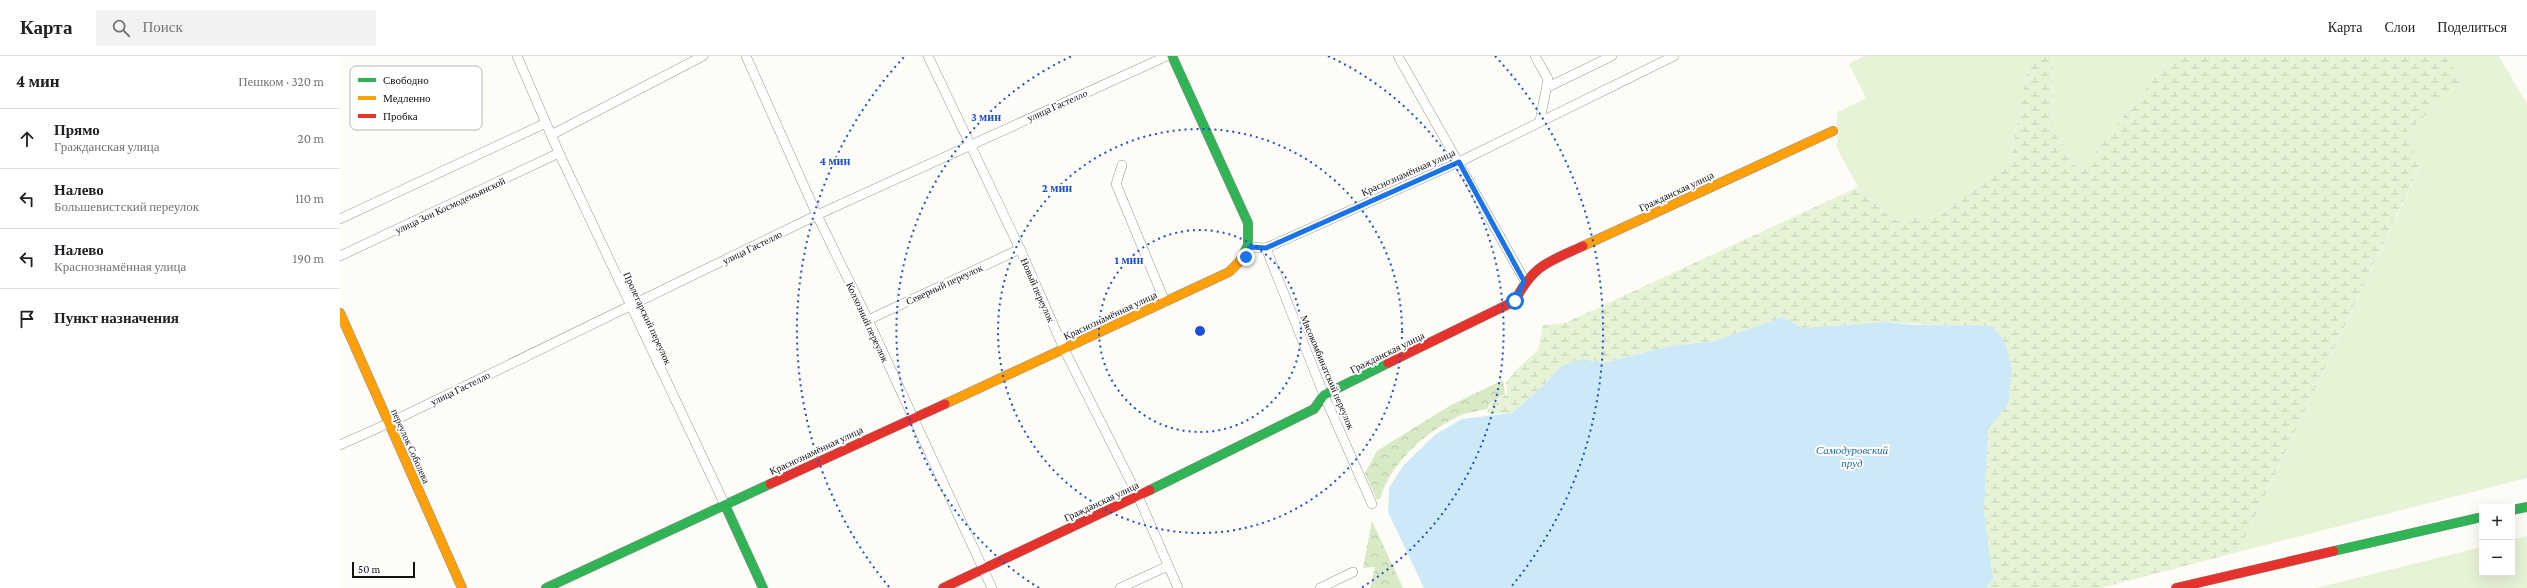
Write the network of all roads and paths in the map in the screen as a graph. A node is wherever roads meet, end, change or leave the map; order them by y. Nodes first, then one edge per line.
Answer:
1 (517, 56) edge
2 (703, 56) edge
3 (746, 56) edge
4 (928, 56) edge
5 (1167, 56) edge
6 (1172, 56) edge
7 (1398, 56) edge
8 (1535, 56) edge
9 (1612, 56) edge
10 (1674, 56) edge
11 (1548, 87) junction
12 (1540, 121) junction
13 (546, 123) junction
14 (1833, 131) dead end
15 (551, 135) junction
16 (969, 145) junction
17 (559, 153) junction
18 (1459, 162) junction
19 (1122, 165) dead end
20 (817, 215) junction
21 (340, 219) edge
22 (1250, 247) junction
23 (1266, 248) junction
24 (1020, 249) junction
25 (340, 256) edge
26 (1524, 281) junction
27 (1165, 302) junction
28 (630, 306) junction
29 (340, 313) edge
30 (868, 320) junction
31 (1064, 348) junction
32 (1324, 395) junction
33 (912, 417) junction
34 (389, 423) junction
35 (340, 444) edge
36 (1138, 496) junction
37 (1372, 504) dead end
38 (725, 505) junction
39 (2527, 507) edge
40 (2515, 509) edge
41 (2479, 518) edge
42 (1168, 566) junction
43 (983, 569) junction
44 (1353, 572) dead end
45 (462, 588) edge
46 (546, 588) edge
47 (763, 588) edge
48 (943, 588) edge
49 (992, 588) edge
50 (1120, 588) edge
51 (1178, 588) edge
52 (1320, 588) edge
53 (2176, 588) edge

1 - 13 street, Пролетарский переулок
2 - 15 street
3 - 20 street, Колхозный переулок
4 - 16 street, Новый переулок
5 - 16 street, улица Гастелло
6 - 22 main road
7 - 18 street
8 - 11 street
9 - 11 street
10 - 12 street, Краснознамённая улица
11 - 12 street
12 - 18 street, Краснознамённая улица
13 - 15 street, Пролетарский переулок
13 - 21 street
14 - 26 main road, Гражданская улица
15 - 17 street, Пролетарский переулок
16 - 20 street, улица Гастелло
16 - 24 street, Новый переулок
17 - 25 street, улица Зои Космодемьянской
17 - 28 street, Пролетарский переулок
18 - 23 street, Краснознамённая улица
18 - 26 street
19 - 27 street
20 - 28 street, улица Гастелло
20 - 30 street, Колхозный переулок
22 - 23 street, Краснознамённая улица
22 - 27 main road, Краснознамённая улица
23 - 32 street, Мясокомбинатский переулок
24 - 30 street, Северный переулок
24 - 31 street, Новый переулок
26 - 32 main road, Гражданская улица
27 - 31 main road, Краснознамённая улица
28 - 34 street, улица Гастелло
28 - 38 street, Пролетарский переулок
29 - 34 main road, переулок Соболева
30 - 33 street, Колхозный переулок
31 - 33 main road, Краснознамённая улица
31 - 36 street, Новый переулок
32 - 36 main road, Гражданская улица
32 - 37 street, Мясокомбинатский переулок
33 - 38 main road, Краснознамённая улица
33 - 43 street, Колхозный переулок
34 - 35 street, улица Гастелло
34 - 45 main road, переулок Соболева
36 - 42 street, Новый переулок
36 - 43 main road, Гражданская улица
38 - 46 main road, Краснознамённая улица
38 - 47 main road, Пролетарский переулок
39 - 40 main road
41 - 53 main road
42 - 50 street
42 - 51 street, Новый переулок
43 - 48 main road, Гражданская улица
43 - 49 street, Колхозный переулок
44 - 52 street

